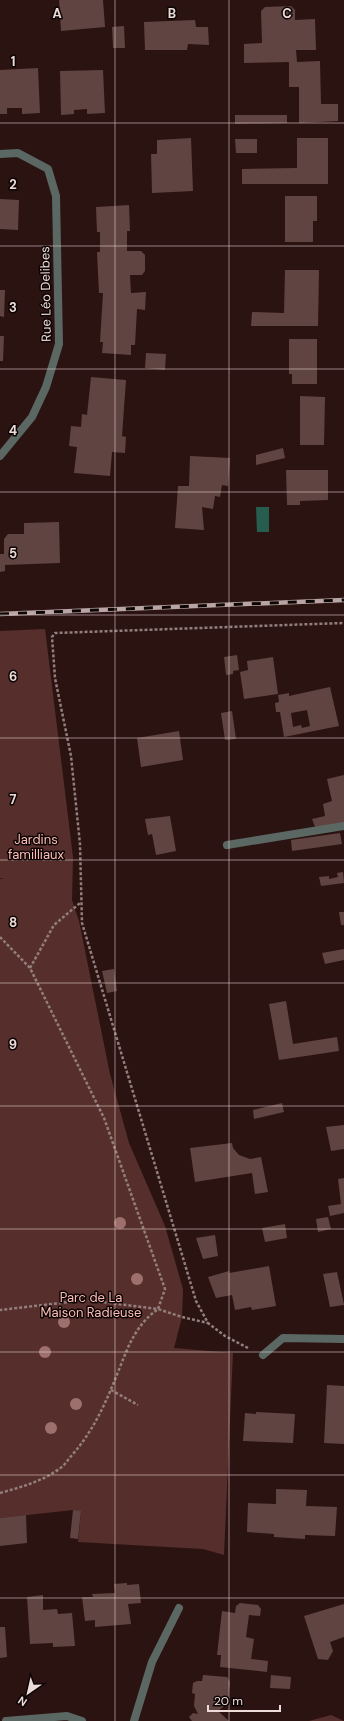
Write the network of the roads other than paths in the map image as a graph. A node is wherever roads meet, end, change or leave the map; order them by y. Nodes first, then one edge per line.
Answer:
1 (0, 154) edge
2 (0, 456) edge
3 (344, 826) edge
4 (227, 845) dead end
5 (344, 1339) edge
6 (263, 1355) road end
7 (179, 1608) dead end
8 (6, 1721) edge
9 (82, 1721) edge
10 (134, 1721) edge

1 - 2 street, Rue Léo Delibes
3 - 4 street
5 - 6 street
7 - 10 street
8 - 9 street

